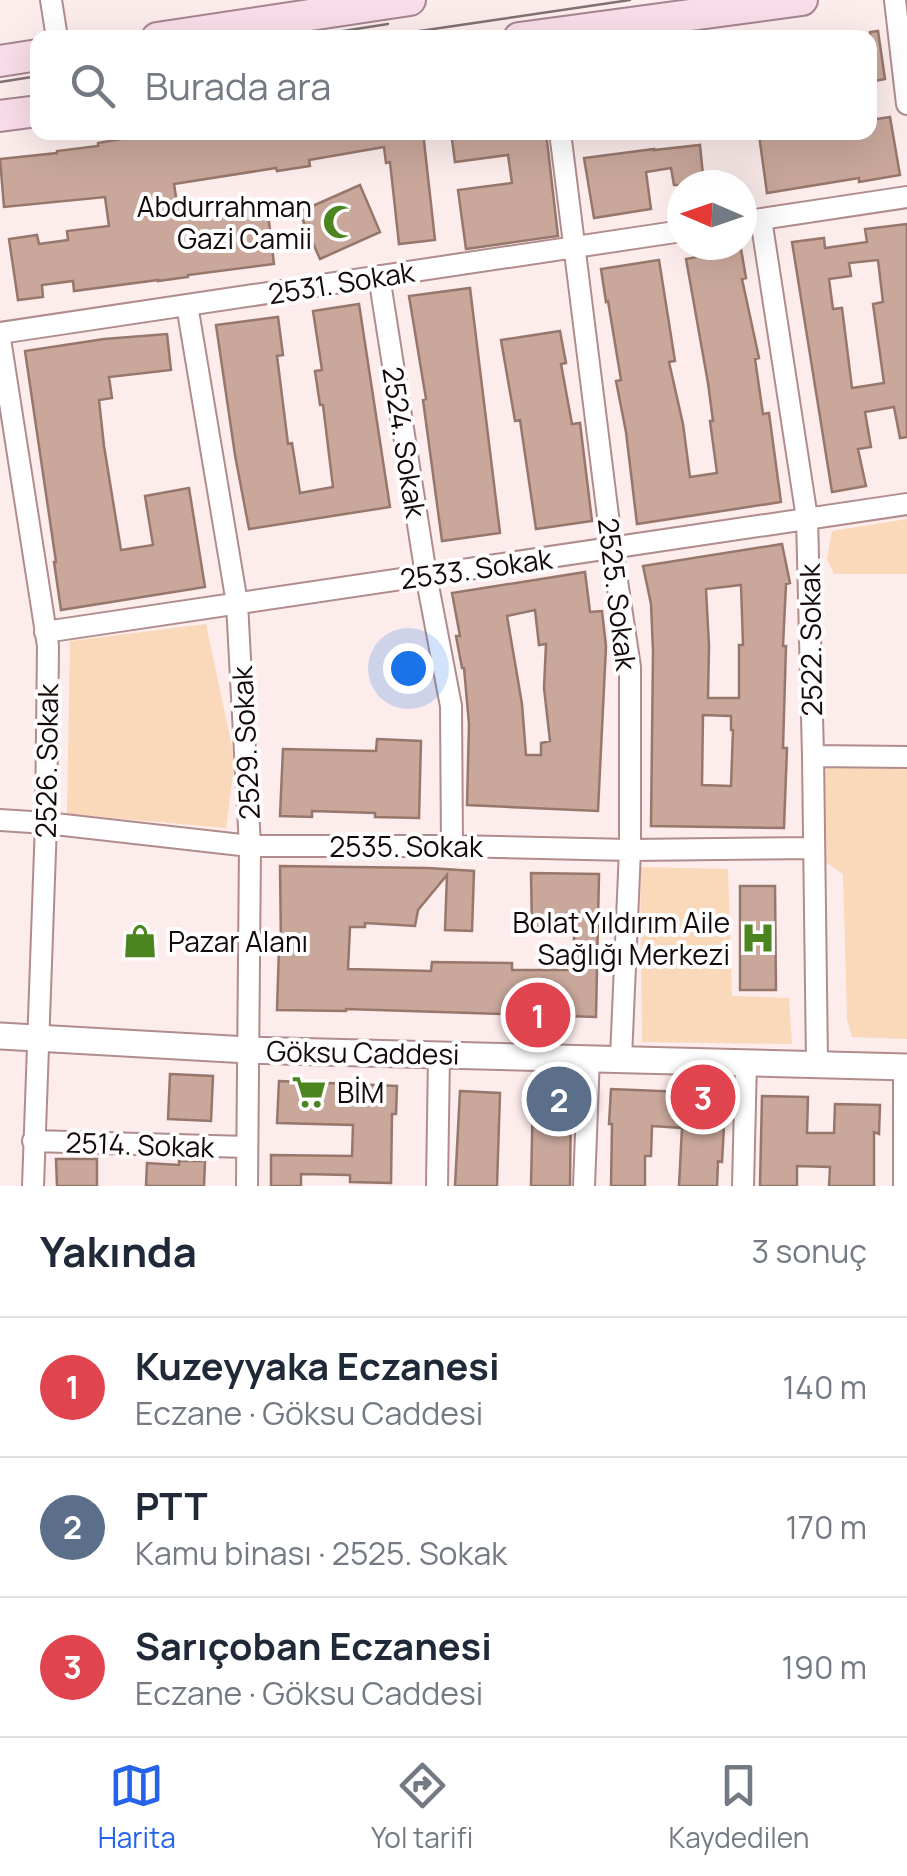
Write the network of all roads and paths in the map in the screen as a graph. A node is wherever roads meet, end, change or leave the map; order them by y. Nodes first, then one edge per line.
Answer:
1 (51, 0) edge
2 (410, 0) edge
3 (802, 0) edge
4 (894, 0) edge
5 (55, 30) edge
6 (210, 30) edge
7 (582, 30) edge
8 (30, 56) edge
9 (0, 61) edge
10 (907, 104) edge
11 (30, 111) edge
12 (0, 116) edge
13 (561, 140) edge
14 (907, 197) edge
15 (757, 219) edge
16 (667, 233) edge
17 (574, 247) junction
18 (757, 252) edge
19 (379, 276) junction
20 (187, 305) junction
21 (0, 336) edge
22 (907, 504) edge
23 (807, 518) junction
24 (612, 548) junction
25 (426, 575) junction
26 (237, 603) junction
27 (46, 632) junction
28 (813, 756) junction
29 (907, 757) edge
30 (0, 820) edge
31 (46, 823) junction
32 (250, 846) junction
33 (452, 846) junction
34 (814, 848) junction
35 (630, 850) junction
36 (0, 1036) edge
37 (37, 1038) junction
38 (248, 1050) junction
39 (438, 1054) junction
40 (589, 1058) junction
41 (621, 1058) junction
42 (746, 1061) junction
43 (816, 1064) junction
44 (906, 1066) edge
45 (33, 1141) junction
46 (248, 1147) junction
47 (33, 1186) edge
48 (247, 1186) edge
49 (437, 1186) edge
50 (584, 1186) edge
51 (743, 1186) edge
52 (904, 1186) edge

1 - 5 street
2 - 6 main road
3 - 7 main road
4 - 10 street
8 - 9 main road
11 - 12 main road
13 - 17 street, 2525. Sokak
14 - 15 street
16 - 17 street, 2531. Sokak
17 - 19 street, 2531. Sokak
17 - 24 street, 2525. Sokak
18 - 23 street, 2522. Sokak
19 - 20 street, 2531. Sokak
19 - 25 street, 2524. Sokak
20 - 21 street, 2531. Sokak
20 - 26 street, 2529. Sokak
21 - 27 street, 2526. Sokak
22 - 23 street, 2533. Sokak
23 - 24 street, 2533. Sokak
23 - 28 street, 2522. Sokak
24 - 25 street, 2533. Sokak
24 - 35 street, 2525. Sokak
25 - 26 street, 2533. Sokak
25 - 33 street, 2524. Sokak
26 - 27 street, 2533. Sokak
26 - 32 street, 2529. Sokak
27 - 31 street, 2526. Sokak
28 - 29 street
28 - 34 street, 2522. Sokak
30 - 31 street, 2535. Sokak
31 - 32 street, 2535. Sokak
31 - 37 street, 2526. Sokak
32 - 33 street, 2535. Sokak
32 - 38 street, 2529. Sokak
33 - 35 street, 2535. Sokak
34 - 35 street, 2535. Sokak
34 - 43 street, 2522. Sokak
35 - 41 street, 2525. Sokak
36 - 37 street, Göksu Caddesi
37 - 38 street, Göksu Caddesi
37 - 45 street, 2526. Sokak
38 - 39 street, Göksu Caddesi
38 - 46 street, 2529. Sokak
39 - 40 street, Göksu Caddesi
39 - 49 street
40 - 41 street, Göksu Caddesi
40 - 50 street
41 - 42 street, Göksu Caddesi
42 - 43 street, Göksu Caddesi
42 - 51 street
43 - 44 street, Göksu Caddesi
44 - 52 street
45 - 46 street, 2514. Sokak
45 - 47 street, 2526. Sokak
46 - 48 street, 2529. Sokak

